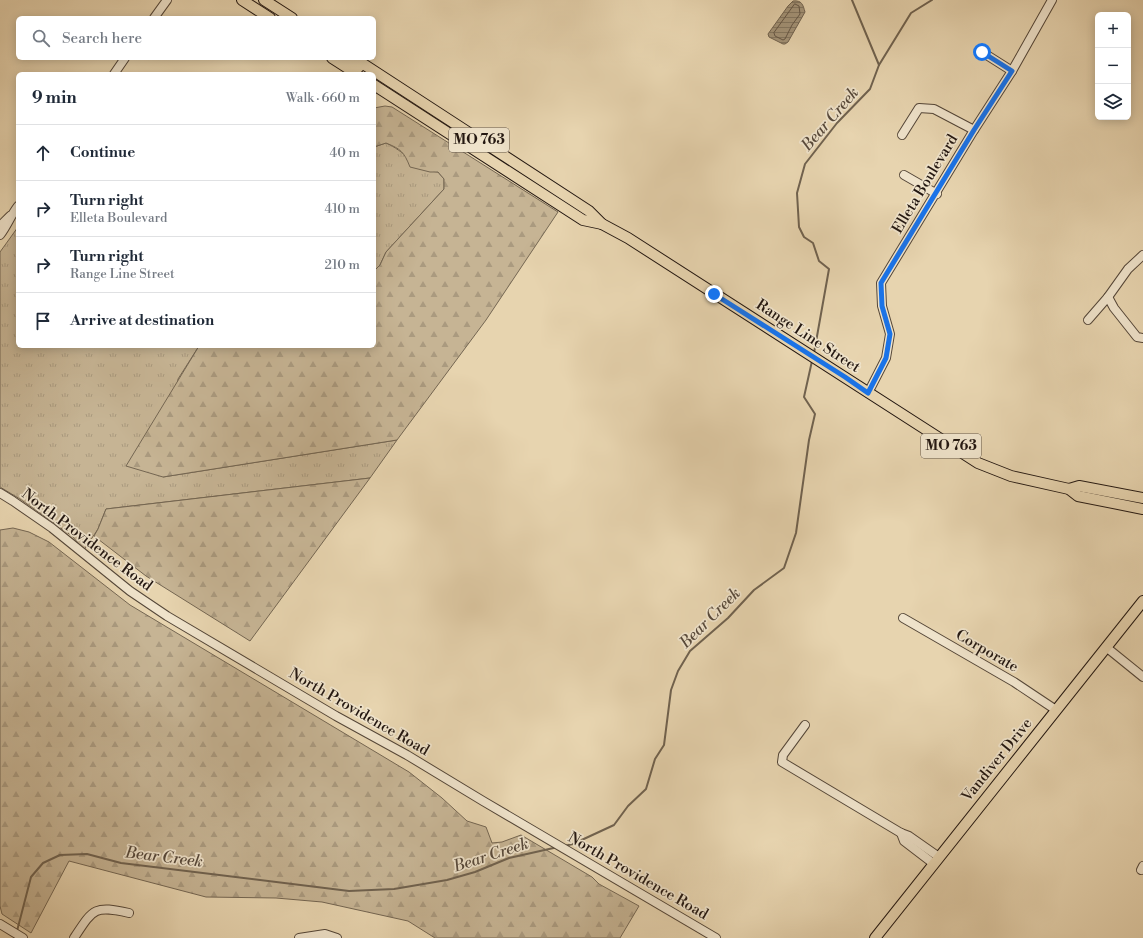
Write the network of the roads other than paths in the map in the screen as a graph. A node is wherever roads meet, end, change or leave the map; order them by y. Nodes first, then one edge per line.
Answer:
1 (167, 0) edge
2 (242, 0) edge
3 (264, 0) edge
4 (1052, 0) edge
5 (155, 16) edge
6 (267, 16) edge
7 (289, 16) edge
8 (982, 52) dead end
9 (124, 60) edge
10 (335, 60) edge
11 (347, 60) edge
12 (357, 60) edge
13 (1012, 71) junction
14 (115, 72) edge
15 (354, 72) edge
16 (374, 72) joint
17 (376, 73) edge
18 (376, 85) edge
19 (376, 86) edge
20 (449, 120) junction
21 (974, 130) junction
22 (902, 135) dead end
23 (904, 175) dead end
24 (936, 194) junction
25 (16, 209) edge
26 (11, 216) junction
27 (602, 224) junction
28 (0, 226) edge
29 (0, 235) edge
30 (1143, 255) edge
31 (1108, 297) junction
32 (1088, 320) dead end
33 (1143, 338) edge
34 (868, 393) junction
35 (1069, 489) junction
36 (0, 493) edge
37 (1143, 498) edge
38 (1143, 509) edge
39 (1143, 601) edge
40 (903, 618) dead end
41 (1106, 647) junction
42 (1143, 676) edge
43 (1056, 710) junction
44 (805, 725) dead end
45 (936, 860) junction
46 (129, 913) dead end
47 (0, 924) edge
48 (23, 938) edge
49 (74, 938) edge
50 (299, 938) edge
51 (337, 938) edge
52 (716, 938) edge
53 (875, 938) edge

1 - 5 street
2 - 6 main road
3 - 7 main road
4 - 13 street, Elleta Boulevard
8 - 13 street
9 - 14 street
10 - 15 main road
11 - 16 main road
12 - 16 main road, Range Line Street / MO 763
13 - 21 street, Elleta Boulevard
17 - 20 main road, Range Line Street / MO 763
18 - 20 main road
19 - 27 main road, Range Line Street / MO 763
20 - 27 main road, Range Line Street / MO 763
21 - 22 street
21 - 24 street, Elleta Boulevard
23 - 24 street
24 - 34 street, Elleta Boulevard
25 - 26 street
26 - 28 street
26 - 29 street
27 - 34 main road, Range Line Street / MO 763
30 - 31 street
31 - 32 street
31 - 33 street
34 - 35 main road, Range Line Street / MO 763
35 - 37 main road, Range Line Street / MO 763
35 - 38 main road, Range Line Street / MO 763
36 - 52 street, North Providence Road
39 - 41 main road, Vandiver Drive
40 - 43 street, Corporate
41 - 42 street
41 - 43 main road, Vandiver Drive
43 - 45 main road, Vandiver Drive
44 - 45 street
45 - 53 main road, Vandiver Drive
46 - 49 street
47 - 48 street
50 - 51 street

